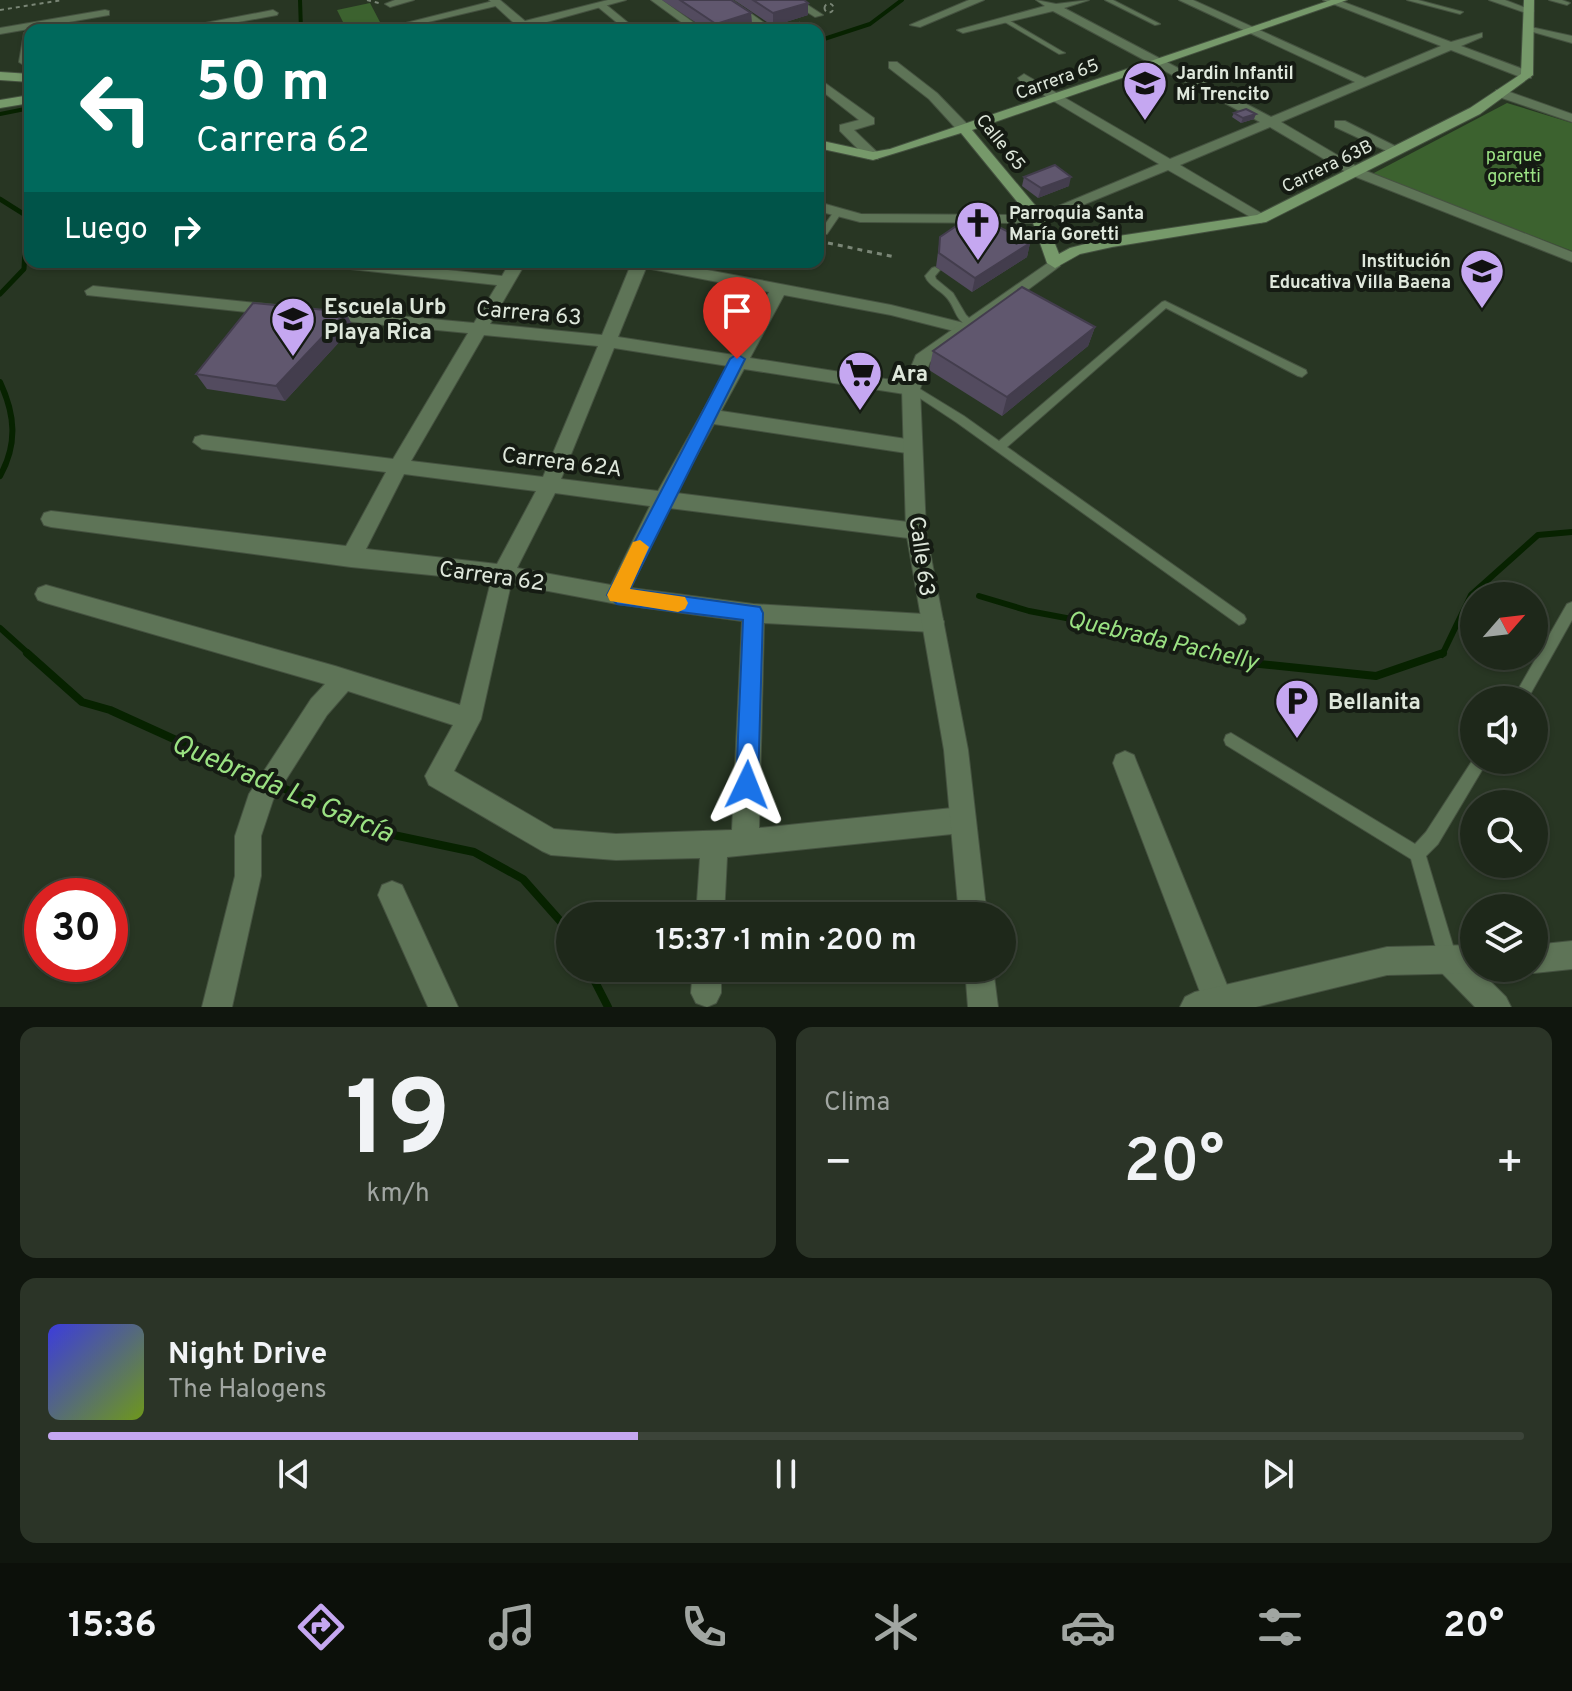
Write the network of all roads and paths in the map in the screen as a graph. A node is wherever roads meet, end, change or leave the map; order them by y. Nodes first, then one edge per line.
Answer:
1 (63, 0) edge
2 (106, 0) edge
3 (275, 0) edge
4 (367, 0) edge
5 (409, 0) edge
6 (621, 0) edge
7 (656, 0) edge
8 (726, 0) edge
9 (793, 0) edge
10 (979, 0) edge
11 (1041, 0) edge
12 (1084, 0) edge
13 (1108, 0) edge
14 (1184, 0) edge
15 (1410, 0) edge
16 (1494, 0) edge
17 (1552, 0) edge
18 (495, 1) edge
19 (837, 1) edge
20 (1335, 1) edge
21 (1567, 3) dead end
22 (372, 4) dead end
23 (390, 4) dead end
24 (601, 5) junction
25 (1529, 5) edge
26 (836, 8) dead end
27 (1054, 8) junction
28 (1, 12) edge
29 (1460, 12) dead end
30 (105, 13) junction
31 (273, 13) junction
32 (818, 15) dead end
33 (1005, 20) junction
34 (54, 24) edge
35 (104, 24) edge
36 (210, 24) edge
37 (270, 24) edge
38 (407, 24) dead end
39 (522, 24) edge
40 (527, 24) edge
41 (625, 24) edge
42 (690, 24) edge
43 (760, 24) edge
44 (1157, 24) dead end
45 (916, 25) dead end
46 (1530, 28) junction
47 (24, 29) edge
48 (963, 30) dead end
49 (0, 31) edge
50 (1251, 31) junction
51 (1478, 35) dead end
52 (1572, 40) edge
53 (1451, 49) junction
54 (1061, 53) dead end
55 (1159, 62) junction
56 (893, 65) dead end
57 (1527, 75) junction
58 (0, 76) edge
59 (24, 78) edge
60 (1024, 78) dead end
61 (1364, 82) junction
62 (824, 87) edge
63 (1500, 93) junction
64 (1057, 98) junction
65 (24, 100) edge
66 (0, 104) edge
67 (1572, 118) edge
68 (1269, 121) junction
69 (1340, 124) dead end
70 (965, 130) junction
71 (824, 145) edge
72 (1398, 151) junction
73 (873, 156) junction
74 (1169, 165) junction
75 (1356, 172) junction
76 (824, 208) edge
77 (838, 212) junction
78 (1039, 219) junction
79 (1261, 219) junction
80 (824, 232) edge
81 (824, 237) edge
82 (895, 257) dead end
83 (1572, 257) edge
84 (1055, 263) junction
85 (387, 268) edge
86 (514, 268) edge
87 (637, 268) edge
88 (671, 268) edge
89 (935, 270) dead end
90 (506, 281) junction
91 (779, 289) junction
92 (93, 291) dead end
93 (965, 326) junction
94 (481, 330) junction
95 (606, 341) junction
96 (737, 359) junction
97 (1302, 373) dead end
98 (911, 389) junction
99 (707, 416) junction
100 (202, 442) dead end
101 (913, 447) junction
102 (999, 448) junction
103 (398, 467) junction
104 (550, 483) junction
105 (664, 498) junction
106 (51, 519) dead end
107 (916, 531) junction
108 (351, 558) junction
109 (503, 574) junction
110 (46, 594) dead end
111 (617, 595) junction
112 (1572, 608) edge
113 (753, 613) junction
114 (1239, 619) dead end
115 (933, 622) junction
116 (344, 679) junction
117 (1527, 686) edge
118 (464, 729) junction
119 (1231, 740) dead end
120 (1125, 763) dead end
121 (1472, 774) edge
122 (962, 820) junction
123 (745, 843) junction
124 (714, 844) junction
125 (1417, 854) junction
126 (392, 895) dead end
127 (711, 902) edge
128 (971, 902) edge
129 (1572, 955) edge
130 (1460, 957) edge
131 (1548, 958) edge
132 (1460, 959) edge
133 (980, 982) edge
134 (1478, 982) edge
135 (1206, 1003) edge
136 (213, 1006) edge
137 (443, 1007) edge
138 (983, 1007) edge
139 (1496, 1007) edge

1 - 28 path
2 - 30 street
3 - 31 street
4 - 22 path
5 - 23 street
6 - 24 street
7 - 42 street
8 - 43 street
9 - 32 street
10 - 45 street
11 - 27 street
12 - 27 street
13 - 44 lane
14 - 50 street
15 - 29 lane
16 - 25 street
17 - 21 lane
18 - 38 street
18 - 39 street
19 - 26 path
20 - 50 main road, Carrera 65
20 - 53 street
24 - 40 street
24 - 41 street
25 - 46 main road
27 - 33 street
27 - 55 street
30 - 34 street
30 - 35 street
31 - 36 street
31 - 37 street
33 - 48 street
33 - 54 lane
46 - 52 street
46 - 57 main road
47 - 49 street
50 - 55 main road, Carrera 65
50 - 61 street
51 - 53 street
53 - 57 street
53 - 61 street
55 - 64 main road, Carrera 65
55 - 68 street
56 - 70 street, Calle 65
57 - 63 main road, Carrera 63B
58 - 59 main road
60 - 64 street
61 - 68 street
62 - 73 street
63 - 67 street
63 - 72 main road, Carrera 63B
64 - 70 main road, Carrera 65
64 - 74 street
65 - 66 main road
68 - 74 street
68 - 75 street
69 - 72 street
70 - 73 main road, Carrera 65
70 - 78 main road, Calle 65
71 - 73 main road, Carrera 65
72 - 75 main road, Carrera 63B
74 - 78 street
74 - 79 street
75 - 79 main road, Carrera 63B
75 - 83 street
76 - 77 street
77 - 78 street
77 - 80 lane
78 - 84 main road, Calle 65
79 - 84 main road, Carrera 63B
81 - 82 path
84 - 93 street, Calle 63
85 - 90 street
86 - 90 street
87 - 95 street
88 - 91 street
89 - 93 lane
90 - 94 street
91 - 93 street
91 - 96 street
92 - 94 street, Carrera 63
93 - 98 street, Calle 63
94 - 95 street, Carrera 63
94 - 103 street
95 - 96 street, Carrera 63
95 - 104 street
96 - 98 street, Carrera 63
96 - 99 street
97 - 102 lane
98 - 101 street, Calle 63
98 - 102 lane
99 - 101 street
99 - 105 street
100 - 103 street, Carrera 62A
101 - 107 street, Calle 63
102 - 114 lane
103 - 104 street, Carrera 62A
103 - 108 street
104 - 105 street, Carrera 62A
104 - 109 street
105 - 107 street, Carrera 62A
105 - 111 street
106 - 108 street, Carrera 62
107 - 115 street, Calle 63
108 - 109 street, Carrera 62
109 - 111 street, Carrera 62
109 - 118 street
110 - 116 street
111 - 113 street, Carrera 62
112 - 117 lane
113 - 115 street, Carrera 62
113 - 123 street
115 - 122 street, Calle 63
116 - 118 street
116 - 136 street
118 - 124 street
119 - 125 lane
120 - 135 street
121 - 125 lane
122 - 123 street
122 - 128 street, Calle 63
123 - 124 street
124 - 127 street
125 - 130 lane
126 - 137 street
129 - 131 street
132 - 135 street
133 - 138 street
134 - 139 street

